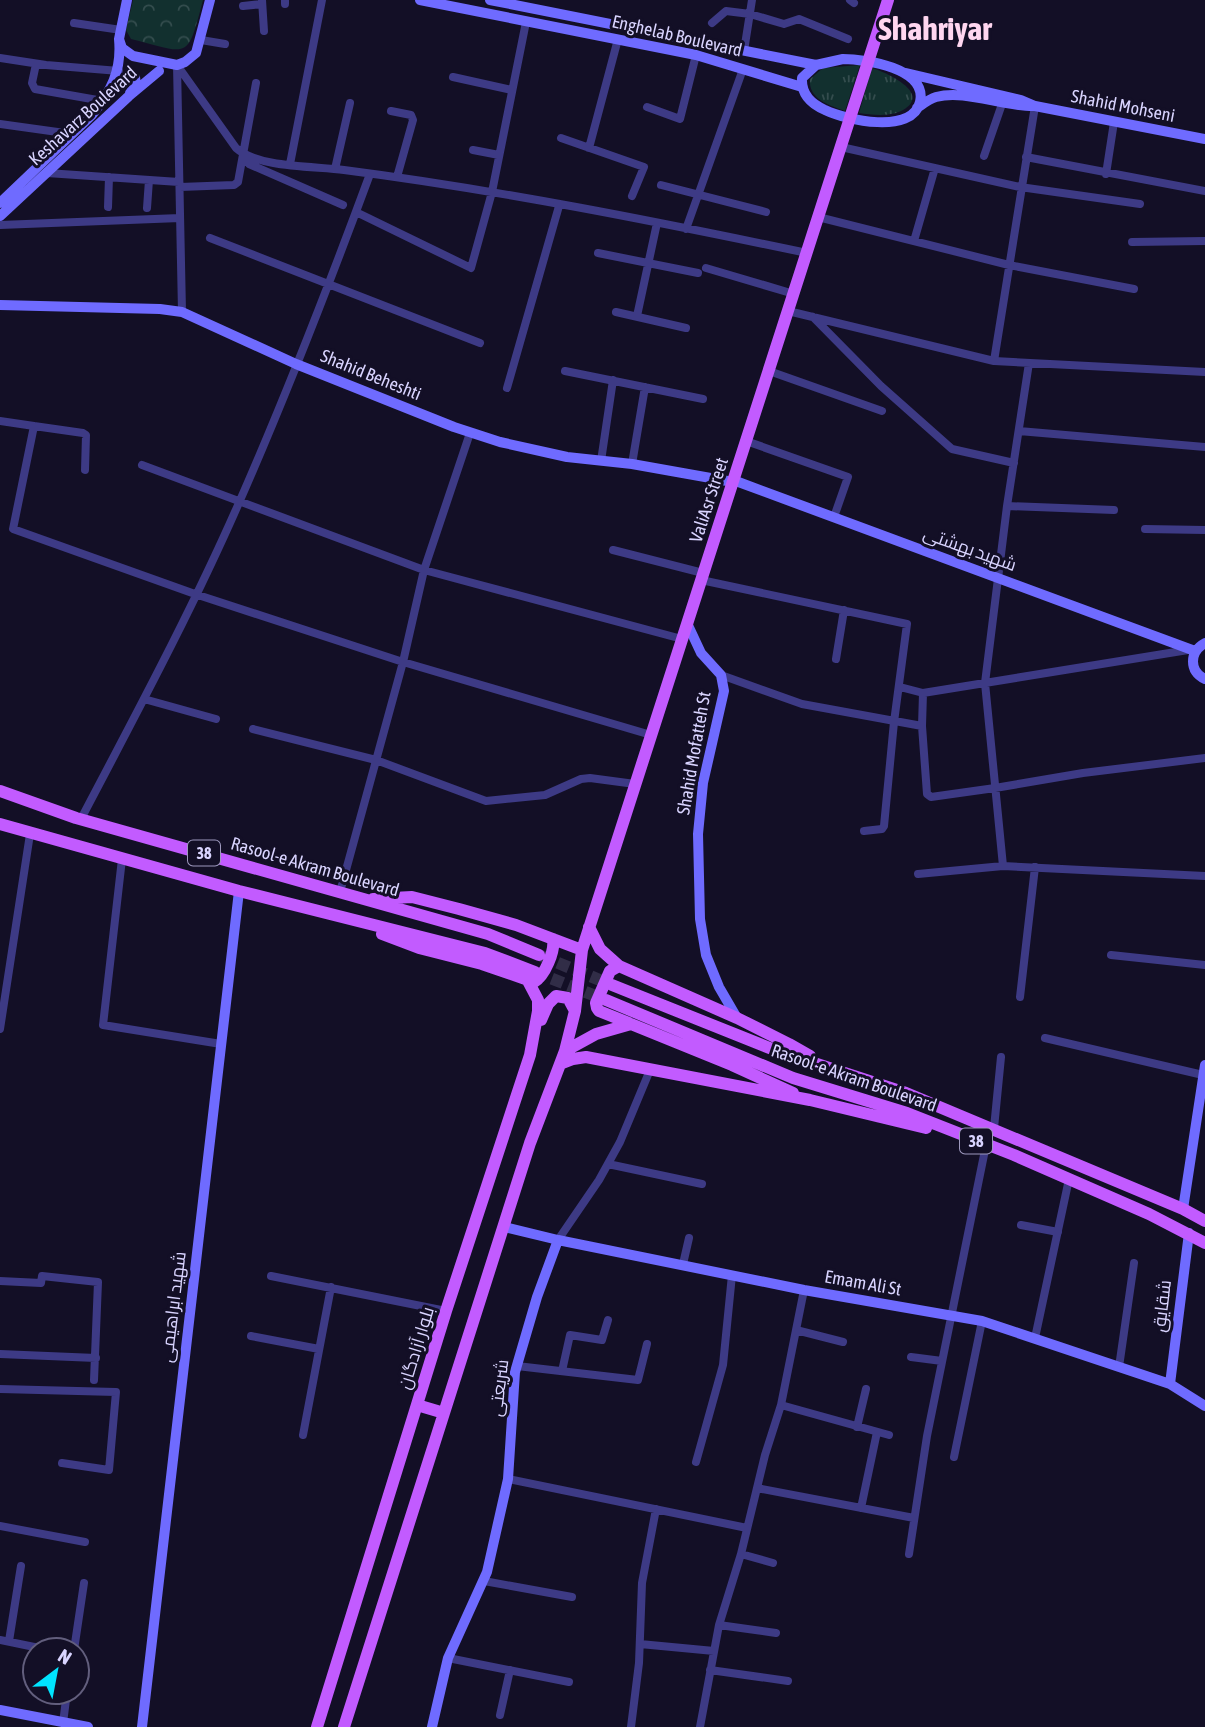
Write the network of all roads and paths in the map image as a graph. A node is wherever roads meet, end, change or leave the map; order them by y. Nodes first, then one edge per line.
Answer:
1 (127, 0) edge
2 (210, 0) edge
3 (322, 0) edge
4 (420, 0) edge
5 (490, 0) edge
6 (549, 0) edge
7 (752, 0) edge
8 (888, 0) edge
9 (262, 2) edge
10 (243, 6) dead end
11 (547, 12) junction
12 (750, 14) junction
13 (526, 22) junction
14 (74, 23) dead end
15 (712, 23) dead end
16 (264, 31) dead end
17 (120, 35) junction
18 (618, 39) junction
19 (848, 39) dead end
20 (201, 40) junction
21 (225, 44) dead end
22 (744, 51) junction
23 (696, 55) junction
24 (0, 58) edge
25 (868, 60) junction
26 (36, 64) junction
27 (816, 65) junction
28 (167, 66) junction
29 (743, 69) junction
30 (119, 71) junction
31 (905, 73) junction
32 (453, 77) dead end
33 (256, 83) dead end
34 (113, 85) junction
35 (802, 87) junction
36 (512, 90) junction
37 (129, 96) junction
38 (103, 101) junction
39 (350, 103) dead end
40 (1002, 104) junction
41 (1035, 106) junction
42 (647, 107) dead end
43 (917, 108) junction
44 (391, 111) dead end
45 (850, 119) junction
46 (1114, 122) junction
47 (0, 124) edge
48 (72, 134) junction
49 (561, 138) dead end
50 (1205, 139) edge
51 (841, 147) junction
52 (589, 148) junction
53 (473, 150) dead end
54 (499, 155) junction
55 (244, 156) junction
56 (984, 156) dead end
57 (1026, 157) junction
58 (290, 164) junction
59 (935, 168) junction
60 (335, 169) junction
61 (47, 173) junction
62 (370, 174) junction
63 (1106, 174) junction
64 (109, 177) junction
65 (397, 177) junction
66 (149, 180) junction
67 (180, 185) junction
68 (661, 185) dead end
69 (1020, 187) junction
70 (1205, 191) edge
71 (492, 192) junction
72 (698, 195) junction
73 (632, 196) dead end
74 (0, 203) edge
75 (1140, 204) dead end
76 (343, 205) dead end
77 (559, 206) junction
78 (108, 207) dead end
79 (147, 208) dead end
80 (356, 212) junction
81 (766, 212) dead end
82 (0, 216) edge
83 (818, 217) junction
84 (180, 218) junction
85 (657, 223) junction
86 (0, 225) edge
87 (686, 229) junction
88 (210, 239) dead end
89 (914, 241) junction
90 (1205, 241) edge
91 (1132, 242) dead end
92 (598, 253) dead end
93 (807, 253) junction
94 (650, 265) junction
95 (1009, 265) junction
96 (329, 285) junction
97 (1134, 289) dead end
98 (793, 294) junction
99 (0, 305) edge
100 (788, 311) junction
101 (182, 312) junction
102 (616, 312) dead end
103 (637, 316) junction
104 (813, 317) junction
105 (686, 328) dead end
106 (480, 343) dead end
107 (994, 360) junction
108 (1029, 363) junction
109 (296, 364) junction
110 (565, 371) dead end
111 (769, 371) junction
112 (1205, 372) edge
113 (613, 380) junction
114 (645, 387) junction
115 (507, 388) dead end
116 (703, 399) dead end
117 (882, 411) dead end
118 (0, 421) edge
119 (34, 426) junction
120 (1019, 431) junction
121 (470, 433) junction
122 (746, 441) junction
123 (1205, 447) edge
124 (601, 461) junction
125 (1014, 463) junction
126 (632, 464) junction
127 (142, 465) dead end
128 (85, 470) dead end
129 (733, 481) junction
130 (239, 502) junction
131 (1007, 506) junction
132 (1114, 510) dead end
133 (834, 517) junction
134 (1145, 529) dead end
135 (1205, 530) edge
136 (613, 550) dead end
137 (424, 570) junction
138 (702, 577) junction
139 (998, 578) junction
140 (195, 594) junction
141 (844, 610) junction
142 (687, 623) junction
143 (682, 639) junction
144 (1205, 643) edge
145 (1193, 650) junction
146 (836, 659) dead end
147 (403, 662) junction
148 (721, 675) junction
149 (1205, 680) edge
150 (985, 683) junction
151 (900, 687) junction
152 (923, 693) junction
153 (144, 699) junction
154 (216, 719) dead end
155 (894, 722) junction
156 (922, 726) junction
157 (253, 729) dead end
158 (651, 735) junction
159 (1205, 758) edge
160 (376, 760) junction
161 (635, 784) junction
162 (995, 788) junction
163 (0, 790) edge
164 (81, 819) junction
165 (0, 824) edge
166 (864, 831) dead end
167 (30, 834) junction
168 (121, 859) junction
169 (1003, 866) junction
170 (1035, 867) junction
171 (918, 874) dead end
172 (1205, 876) edge
173 (239, 891) junction
174 (340, 892) junction
175 (365, 899) junction
176 (589, 927) junction
177 (553, 939) junction
178 (582, 950) junction
179 (540, 955) tunnel mouth
180 (1111, 955) dead end
181 (1205, 965) edge
182 (619, 966) junction
183 (531, 976) junction
184 (612, 985) tunnel mouth
185 (1020, 998) dead end
186 (606, 1000) tunnel mouth
187 (575, 1011) junction
188 (737, 1018) junction
189 (631, 1024) junction
190 (0, 1029) edge
191 (535, 1036) junction
192 (1045, 1038) dead end
193 (221, 1044) junction
194 (565, 1051) junction
195 (1001, 1057) dead end
196 (560, 1064) junction
197 (825, 1066) junction
198 (650, 1070) junction
199 (1204, 1070) edge
200 (810, 1100) junction
201 (994, 1128) junction
202 (966, 1137) junction
203 (986, 1145) junction
204 (608, 1164) junction
205 (1069, 1179) junction
206 (702, 1184) dead end
207 (1183, 1209) junction
208 (1205, 1221) edge
209 (1021, 1225) dead end
210 (504, 1227) junction
211 (1058, 1232) junction
212 (1189, 1233) junction
213 (689, 1238) dead end
214 (558, 1240) junction
215 (1205, 1243) edge
216 (1134, 1263) dead end
217 (683, 1264) junction
218 (732, 1275) junction
219 (271, 1276) dead end
220 (0, 1281) edge
221 (331, 1287) junction
222 (804, 1290) junction
223 (446, 1311) junction
224 (951, 1315) junction
225 (608, 1320) dead end
226 (982, 1321) junction
227 (796, 1330) junction
228 (251, 1336) dead end
229 (1035, 1338) junction
230 (843, 1342) dead end
231 (647, 1344) dead end
232 (319, 1349) junction
233 (0, 1354) edge
234 (911, 1357) dead end
235 (96, 1358) junction
236 (942, 1361) junction
237 (517, 1366) junction
238 (1119, 1367) junction
239 (562, 1371) junction
240 (94, 1380) dead end
241 (1170, 1384) junction
242 (0, 1389) edge
243 (866, 1389) dead end
244 (417, 1405) junction
245 (781, 1405) junction
246 (1205, 1406) edge
247 (444, 1413) junction
248 (857, 1426) junction
249 (877, 1432) junction
250 (303, 1435) dead end
251 (888, 1435) dead end
252 (954, 1457) dead end
253 (696, 1462) dead end
254 (62, 1463) dead end
255 (508, 1479) junction
256 (757, 1488) junction
257 (860, 1508) junction
258 (656, 1509) junction
259 (914, 1518) junction
260 (0, 1527) edge
261 (747, 1528) junction
262 (85, 1542) dead end
263 (741, 1554) junction
264 (909, 1554) dead end
265 (773, 1563) dead end
266 (21, 1566) dead end
267 (484, 1581) junction
268 (84, 1583) dead end
269 (572, 1597) dead end
270 (719, 1625) junction
271 (776, 1633) dead end
272 (76, 1636) edge
273 (4, 1640) edge
274 (640, 1644) junction
275 (714, 1651) junction
276 (448, 1658) junction
277 (510, 1670) junction
278 (710, 1670) junction
279 (788, 1681) dead end
280 (569, 1682) dead end
281 (66, 1706) edge
282 (0, 1710) edge
283 (500, 1715) dead end
284 (64, 1725) edge
285 (88, 1727) edge
286 (142, 1727) edge
287 (317, 1727) edge
288 (344, 1727) edge
289 (432, 1727) edge
290 (631, 1727) edge
291 (700, 1727) edge

1 - 17 street, Keshavarz Boulevard
2 - 20 street
3 - 58 street
4 - 13 street, Enghelab Boulevard
5 - 11 street, Enghelab Boulevard
6 - 11 street
7 - 12 street
8 - 25 main road, ValiAsr Street
9 - 10 street
9 - 16 street
11 - 22 street, Enghelab Boulevard
12 - 15 street
12 - 19 street
12 - 22 street
13 - 18 street, Enghelab Boulevard
13 - 36 street
14 - 17 street
17 - 28 street
17 - 30 street, Keshavarz Boulevard
18 - 23 street, Enghelab Boulevard
18 - 52 street
20 - 21 street
20 - 28 street, Keshavarz Boulevard
22 - 27 street, Enghelab Boulevard
23 - 29 street, Enghelab Boulevard
23 - 42 street
24 - 26 street
25 - 27 street
25 - 31 street
25 - 45 main road, ValiAsr Street
26 - 30 street
26 - 38 street
27 - 35 street
28 - 37 street, Keshavarz Boulevard
28 - 55 street
28 - 67 street
29 - 35 street, Enghelab Boulevard
29 - 72 street
30 - 34 street, Keshavarz Boulevard
31 - 41 street
31 - 43 street
32 - 36 street
33 - 55 street
34 - 37 street
34 - 38 street, Keshavarz Boulevard
35 - 45 street
36 - 54 street
37 - 61 street, Keshavarz Boulevard
38 - 48 street, Keshavarz Boulevard
39 - 60 street
40 - 41 street
40 - 43 street
40 - 56 street
41 - 46 street, Shahid Mohseni
41 - 57 street
43 - 45 street
44 - 65 street
45 - 51 main road, ValiAsr Street
46 - 50 street, Shahid Mohseni
46 - 63 street
47 - 48 street
48 - 74 street, Keshavarz Boulevard
49 - 52 street
51 - 59 street
51 - 83 main road, ValiAsr Street
52 - 73 street
53 - 54 street
54 - 71 street
55 - 58 street
55 - 67 street
55 - 76 street
57 - 63 street
57 - 69 street
58 - 60 street
59 - 69 street
59 - 89 street
60 - 62 street
61 - 64 street
61 - 82 street, Keshavarz Boulevard
62 - 65 street
62 - 80 street
63 - 70 street
64 - 66 street
64 - 78 street
65 - 71 street
66 - 67 street
66 - 79 street
67 - 84 street
68 - 72 street
69 - 75 street
69 - 95 street
71 - 77 street
71 - 80 street
72 - 81 street
72 - 87 street
77 - 85 street
77 - 115 street
80 - 96 street
83 - 89 street
83 - 93 main road, ValiAsr Street
84 - 86 street
84 - 101 street
85 - 87 street
85 - 94 street
87 - 93 street
88 - 96 street
89 - 95 street
90 - 91 street
92 - 94 street
93 - 98 main road, ValiAsr Street
94 - 98 street
94 - 103 street
95 - 97 street
95 - 107 street
96 - 106 street
96 - 109 street
98 - 100 main road, ValiAsr Street
99 - 101 street, Shahid Beheshti
100 - 104 street
100 - 111 main road, ValiAsr Street
101 - 109 street, Shahid Beheshti
102 - 103 street
103 - 105 street
104 - 107 street
104 - 125 street
107 - 108 street
108 - 112 street
108 - 120 street
109 - 121 street, Shahid Beheshti
109 - 130 street
110 - 113 street
111 - 117 street
111 - 122 main road, ValiAsr Street
113 - 114 street
113 - 124 street
114 - 116 street
114 - 126 street
118 - 119 street
119 - 128 street
119 - 140 street
120 - 123 street
120 - 125 street
121 - 124 street, Shahid Beheshti
121 - 137 street
122 - 129 main road, ValiAsr Street
122 - 133 street
124 - 126 street, Shahid Beheshti
125 - 131 street
126 - 129 street, Shahid Beheshti
127 - 130 street
129 - 133 street, شهید بهشتی
129 - 138 main road, ValiAsr Street
130 - 137 street
130 - 140 street
131 - 132 street
131 - 139 street
133 - 139 street, شهید بهشتی
134 - 135 street
136 - 138 street
137 - 143 street
137 - 147 street
138 - 141 street
138 - 142 main road, ValiAsr Street
139 - 145 street, شهید بهشتی
139 - 150 street
140 - 147 street
140 - 153 street
141 - 146 street
141 - 151 street
142 - 143 main road, ValiAsr Street
142 - 148 street, Shahid Mofatteh St
143 - 158 main road, ValiAsr Street
144 - 145 street
145 - 149 street
145 - 150 street
147 - 158 street
147 - 160 street
148 - 155 street
148 - 188 street, Shahid Mofatteh St
150 - 152 street
150 - 162 street
151 - 152 street
151 - 155 street
152 - 156 street
153 - 154 street
153 - 164 street
155 - 156 street
155 - 166 street
156 - 162 street
157 - 160 street
158 - 161 main road, ValiAsr Street
159 - 162 street
160 - 161 street
160 - 174 street
161 - 176 main road, ValiAsr Street
162 - 169 street
163 - 164 main road, Rasool-e Akram Boulevard / 38
164 - 174 main road, Rasool-e Akram Boulevard / 38
165 - 167 main road, 38
167 - 168 main road, 38
167 - 190 street
168 - 173 main road, 38
168 - 193 street
169 - 170 street
169 - 171 street
170 - 172 street
170 - 185 street
173 - 183 main road, 38
173 - 193 street, شهید ابراهیمی
174 - 175 main road, Rasool-e Akram Boulevard / 38
175 - 177 main road
175 - 179 main road, Rasool-e Akram Boulevard / 38
176 - 178 main road, ValiAsr Street
176 - 182 main road
177 - 178 main road
177 - 183 main road
178 - 187 main road, ValiAsr Street
180 - 181 street
182 - 188 main road
182 - 189 main road
183 - 191 main road, بلوار آزادگان
184 - 197 main road, Rasool-e Akram Boulevard / 38
186 - 202 main road, Rasool-e Akram Boulevard / 38
187 - 191 main road
187 - 194 main road
188 - 197 main road
189 - 194 main road
189 - 200 main road
191 - 223 main road, بلوار آزادگان
192 - 199 street
193 - 286 street, شهید ابراهیمی
194 - 196 main road
195 - 201 street
196 - 198 main road
196 - 210 main road
197 - 201 main road, Rasool-e Akram Boulevard / 38
198 - 200 main road
198 - 204 street, شریعتی
199 - 207 street
200 - 202 main road
201 - 207 main road, Rasool-e Akram Boulevard / 38
202 - 203 main road, Rasool-e Akram Boulevard / 38
203 - 205 main road, Rasool-e Akram Boulevard / 38
203 - 224 street
204 - 206 street
204 - 214 street, شریعتی
205 - 211 street
205 - 212 main road, Rasool-e Akram Boulevard / 38
207 - 208 main road, Rasool-e Akram Boulevard / 38
209 - 211 street
210 - 214 street, Emam Ali St
210 - 247 main road
211 - 229 street
212 - 215 main road, Rasool-e Akram Boulevard / 38
212 - 241 street, شقایق
213 - 217 street
214 - 217 street, Emam Ali St
214 - 237 street, شریعتی
216 - 238 street
217 - 218 street, Emam Ali St
218 - 222 street, Emam Ali St
218 - 253 street
219 - 221 street
220 - 235 street
221 - 223 street
221 - 232 street
222 - 224 street, Emam Ali St
222 - 227 street
223 - 244 main road, بلوار آزادگان
224 - 226 street, Emam Ali St
224 - 236 street
225 - 239 street
226 - 229 street, Emam Ali St
226 - 252 street
227 - 230 street
227 - 245 street
228 - 232 street
229 - 238 street, Emam Ali St
231 - 239 street
232 - 250 street
233 - 235 street
234 - 236 street
235 - 240 street
236 - 259 street
237 - 239 street
237 - 255 street, شریعتی
238 - 241 street, Emam Ali St
241 - 246 street, Emam Ali St
242 - 254 street
243 - 248 street
244 - 247 main road
244 - 287 main road, بلوار آزادگان
245 - 248 street
245 - 256 street
247 - 288 main road
248 - 249 street
249 - 251 street
249 - 257 street
255 - 258 street
255 - 267 street, شریعتی
256 - 257 street
256 - 261 street
257 - 259 street
258 - 261 street
258 - 274 street
259 - 264 street
260 - 262 street
261 - 263 street
263 - 265 street
263 - 270 street
266 - 273 street
267 - 269 street
267 - 276 street, شریعتی
268 - 272 street
270 - 271 street
270 - 275 street
274 - 275 street
274 - 290 street
275 - 278 street
276 - 277 street
276 - 289 street, شریعتی
277 - 280 street
277 - 283 street
278 - 279 street
278 - 291 street
281 - 284 street
282 - 284 street
284 - 285 street

